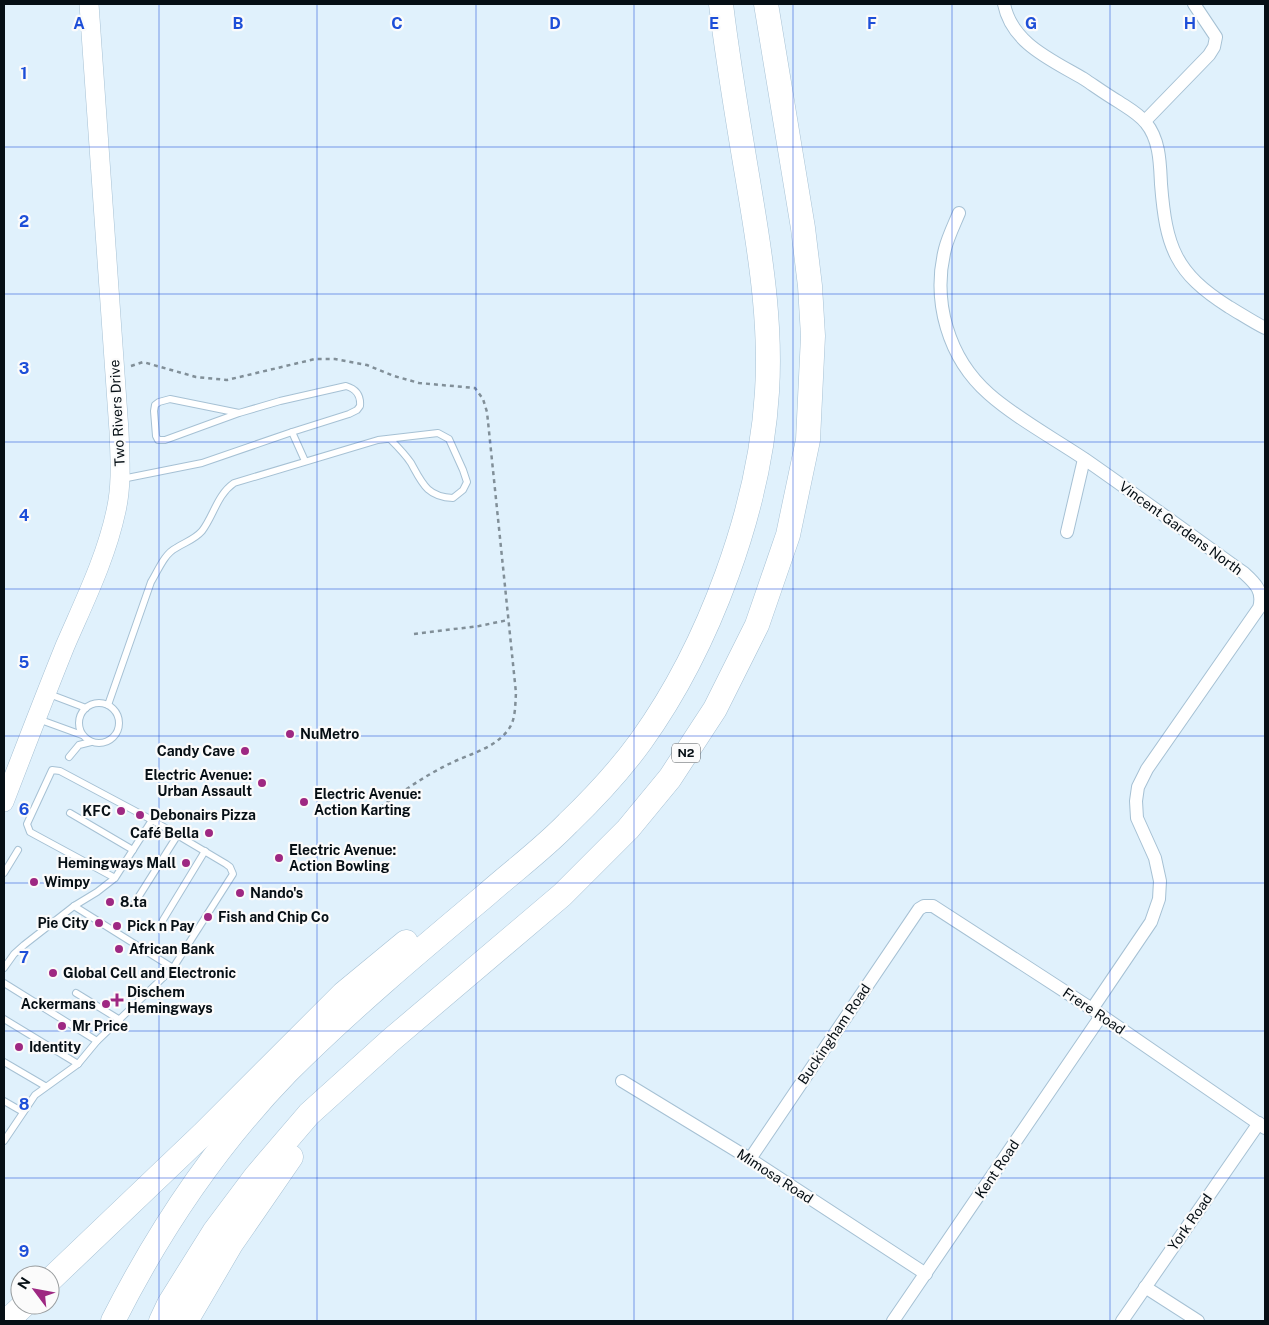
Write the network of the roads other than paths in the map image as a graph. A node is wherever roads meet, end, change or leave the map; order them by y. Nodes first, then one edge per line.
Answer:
1 (89, 4) edge
2 (721, 4) edge
3 (766, 4) edge
4 (1004, 4) edge
5 (1194, 4) edge
6 (1145, 121) junction
7 (959, 213) dead end
8 (1265, 328) edge
9 (240, 413) junction
10 (292, 432) junction
11 (390, 439) junction
12 (1084, 459) junction
13 (306, 461) junction
14 (120, 480) junction
15 (1067, 532) dead end
16 (45, 693) junction
17 (108, 705) junction
18 (86, 708) junction
19 (36, 718) junction
20 (82, 734) junction
21 (642, 740) junction
22 (91, 742) junction
23 (69, 757) dead end
24 (4, 802) edge
25 (70, 812) dead end
26 (152, 820) junction
27 (177, 836) junction
28 (18, 850) dead end
29 (133, 850) junction
30 (205, 851) junction
31 (4, 873) edge
32 (115, 878) junction
33 (134, 904) dead end
34 (74, 906) junction
35 (919, 910) joint
36 (163, 920) dead end
37 (4, 968) edge
38 (173, 968) junction
39 (4, 983) edge
40 (76, 993) dead end
41 (1097, 1013) junction
42 (4, 1019) edge
43 (120, 1020) junction
44 (391, 1040) junction
45 (97, 1041) junction
46 (4, 1062) edge
47 (78, 1064) junction
48 (622, 1081) dead end
49 (45, 1086) junction
50 (4, 1101) edge
51 (23, 1112) junction
52 (1262, 1126) edge
53 (4, 1140) edge
54 (750, 1159) junction
55 (60, 1270) edge
56 (926, 1274) junction
57 (1145, 1287) junction
58 (113, 1321) edge
59 (161, 1321) edge
60 (186, 1321) edge
61 (894, 1321) edge
62 (1122, 1321) edge
63 (1198, 1321) edge

1 - 14 main road, Two Rivers Drive
2 - 21 highway
3 - 44 highway, N2
4 - 6 street
5 - 6 street
6 - 8 street
7 - 12 street, Vincent Gardens North
9 - 9 lane
9 - 10 lane
10 - 13 lane
10 - 14 lane
11 - 11 lane
11 - 13 lane
12 - 15 street
12 - 41 street, Vincent Gardens North
13 - 17 lane
14 - 16 main road, Two Rivers Drive
16 - 18 lane
16 - 19 main road, Two Rivers Drive
17 - 18 lane
17 - 22 lane
18 - 20 lane
19 - 20 lane
19 - 24 main road, Two Rivers Drive
20 - 22 lane
21 - 55 highway
21 - 58 highway
22 - 23 lane
25 - 29 lane
26 - 27 lane
26 - 29 lane
26 - 32 lane
27 - 30 lane
27 - 33 lane
28 - 31 lane
29 - 32 lane
30 - 36 lane
30 - 38 lane
32 - 34 lane
34 - 37 lane
34 - 38 lane
35 - 41 street, Frere Road
35 - 54 street, Buckingham Road
38 - 43 lane
39 - 45 lane
40 - 43 lane
41 - 52 street, Frere Road
41 - 56 street, Kent Road
42 - 47 lane
43 - 45 lane
44 - 59 highway, N2
44 - 60 highway
45 - 47 lane
46 - 49 lane
47 - 49 lane
48 - 54 street, Mimosa Road
49 - 51 lane
50 - 51 lane
51 - 53 lane
52 - 57 street, York Road
54 - 56 street, Mimosa Road
56 - 61 street, Kent Road
57 - 62 street, York Road
57 - 63 street

